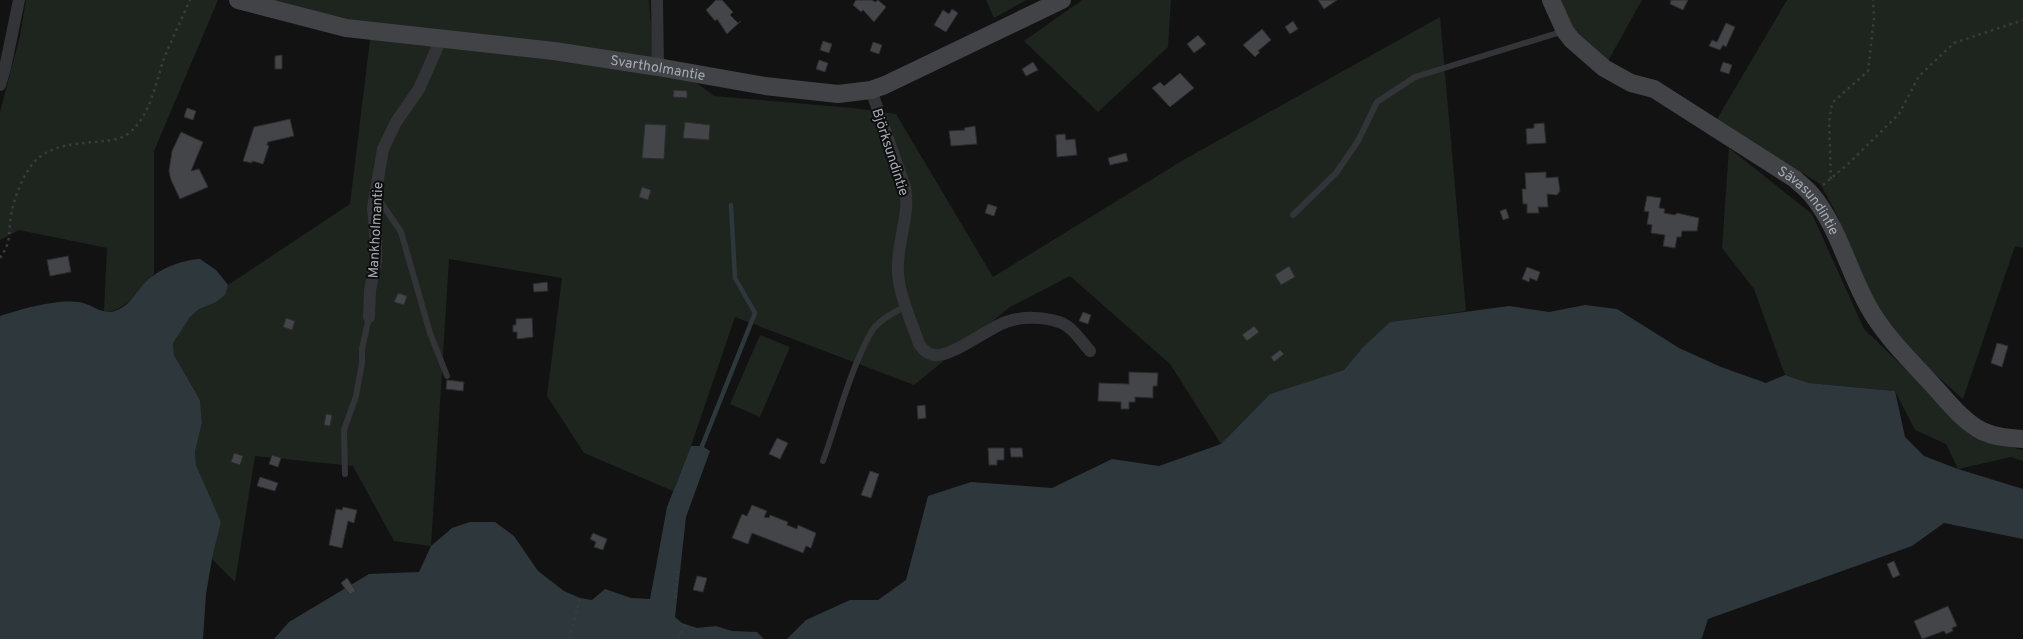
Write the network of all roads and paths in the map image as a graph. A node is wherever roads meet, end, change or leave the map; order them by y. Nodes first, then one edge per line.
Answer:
1 (19, 0) edge
2 (190, 0) edge
3 (238, 0) edge
4 (657, 0) edge
5 (1062, 0) edge
6 (1551, 0) edge
7 (1873, 0) edge
8 (2023, 20) edge
9 (1565, 31) junction
10 (441, 39) junction
11 (658, 67) junction
12 (0, 85) edge
13 (871, 90) junction
14 (1831, 179) junction
15 (375, 194) junction
16 (1812, 194) junction
17 (1293, 215) dead end
18 (0, 258) edge
19 (907, 306) junction
20 (369, 317) joint
21 (1090, 350) dead end
22 (447, 376) dead end
23 (2023, 439) edge
24 (823, 461) dead end
25 (345, 474) dead end
26 (678, 569) dead end
27 (677, 597) dead end
28 (580, 598) dead end
29 (685, 624) dead end
30 (570, 639) edge
31 (678, 639) edge

1 - 12 street
2 - 18 path
3 - 10 street, Svartholmantie
4 - 11 street
5 - 13 street, Svartholmantie
6 - 9 street, Sävasundintie
7 - 14 path
8 - 14 path
9 - 16 street, Sävasundintie
9 - 17 lane
10 - 11 street, Svartholmantie
10 - 15 street, Mankholmantie
11 - 13 street, Svartholmantie
13 - 19 street, Björksundintie
14 - 16 path
15 - 20 street, Mankholmantie
15 - 22 lane
16 - 23 street, Sävasundintie
19 - 21 street, Björksundintie
19 - 24 lane
20 - 25 lane
26 - 27 path
28 - 30 path
29 - 31 path

